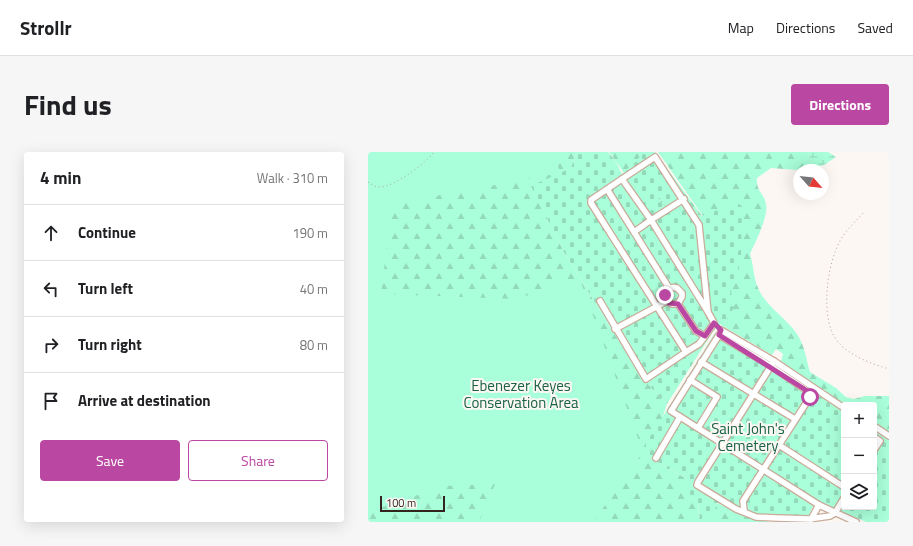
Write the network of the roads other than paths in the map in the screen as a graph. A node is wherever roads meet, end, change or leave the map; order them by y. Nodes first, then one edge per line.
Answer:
1 (622, 179) junction
2 (607, 189) junction
3 (684, 199) junction
4 (651, 220) junction
5 (634, 232) junction
6 (669, 288) junction
7 (600, 301) dead end
8 (667, 301) junction
9 (678, 304) junction
10 (657, 307) junction
11 (708, 312) junction
12 (714, 323) junction
13 (615, 328) junction
14 (720, 332) junction
15 (705, 336) junction
16 (686, 352) junction
17 (701, 362) junction
18 (772, 364) junction
19 (690, 380) junction
20 (753, 394) junction
21 (841, 406) edge
22 (680, 417) junction
23 (795, 419) junction
24 (698, 428) junction
25 (877, 428) edge
26 (887, 434) edge
27 (876, 438) edge
28 (880, 441) junction
29 (722, 443) junction
30 (778, 445) junction
31 (877, 446) edge
32 (656, 458) dead end
33 (762, 470) junction
34 (841, 485) edge
35 (841, 502) edge
36 (819, 505) junction
37 (744, 510) junction
38 (834, 512) junction
39 (811, 519) junction
40 (856, 522) edge

1 - 2 lane
1 - 3 lane
1 - 4 lane
2 - 5 lane
2 - 10 lane
3 - 4 lane
3 - 11 lane
4 - 5 lane
4 - 11 lane
5 - 6 lane
6 - 8 lane
6 - 9 lane
7 - 13 lane
8 - 9 lane
8 - 10 lane
9 - 15 lane
10 - 13 lane
10 - 16 lane
11 - 12 lane
12 - 14 lane
12 - 15 lane
13 - 16 lane
14 - 17 lane
14 - 18 lane
15 - 16 lane
17 - 19 lane
17 - 20 lane
18 - 20 lane
18 - 21 lane
18 - 23 lane
19 - 22 lane
19 - 24 lane
20 - 23 lane
20 - 29 lane
22 - 24 lane
22 - 32 lane
23 - 30 lane
24 - 29 lane
25 - 26 lane
26 - 28 lane
27 - 28 lane
28 - 31 lane
29 - 33 lane
29 - 37 lane
30 - 33 lane
30 - 34 lane
33 - 36 lane
33 - 37 lane
35 - 38 lane
36 - 38 lane
36 - 39 lane
37 - 39 lane
38 - 39 lane
38 - 40 lane

